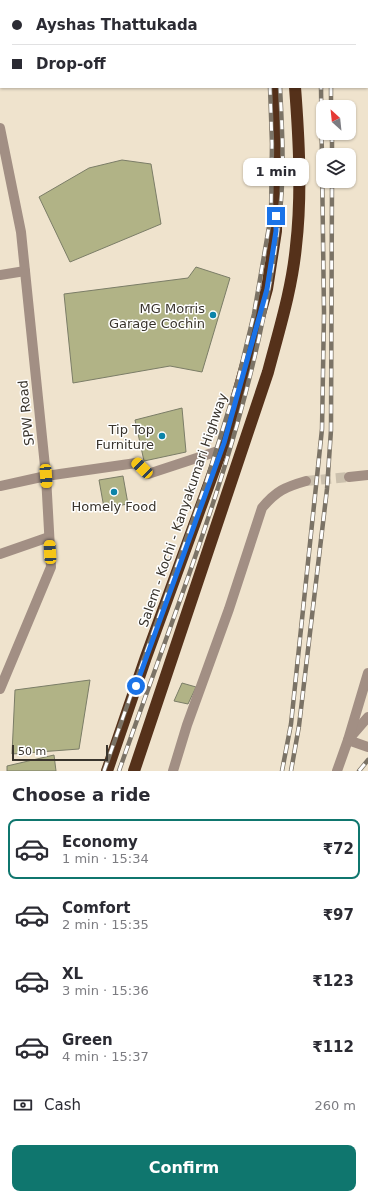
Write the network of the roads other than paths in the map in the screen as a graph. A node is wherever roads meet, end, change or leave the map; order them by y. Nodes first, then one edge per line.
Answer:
1 (275, 88) edge
2 (295, 88) edge
3 (0, 128) edge
4 (25, 271) junction
5 (0, 275) edge
6 (221, 450) junction
7 (368, 475) edge
8 (46, 476) junction
9 (349, 477) tunnel mouth
10 (306, 481) tunnel mouth
11 (0, 486) edge
12 (49, 537) junction
13 (0, 554) edge
14 (368, 673) edge
15 (0, 689) edge
16 (368, 717) edge
17 (348, 740) junction
18 (368, 747) edge
19 (107, 771) edge
20 (134, 771) edge
21 (174, 771) edge
22 (337, 771) edge

1 - 6 highway, Salem - Kochi - Kanyakumari Highway
2 - 20 highway
3 - 4 street, SPW Road
4 - 5 street
4 - 8 street, SPW Road
6 - 8 street
6 - 19 highway, Salem - Kochi - Kanyakumari Highway
7 - 9 street
8 - 11 street
8 - 12 street, SPW Road
10 - 21 street
12 - 13 street
12 - 15 street, SPW Road
14 - 17 street
16 - 17 street
17 - 18 street
17 - 22 street

